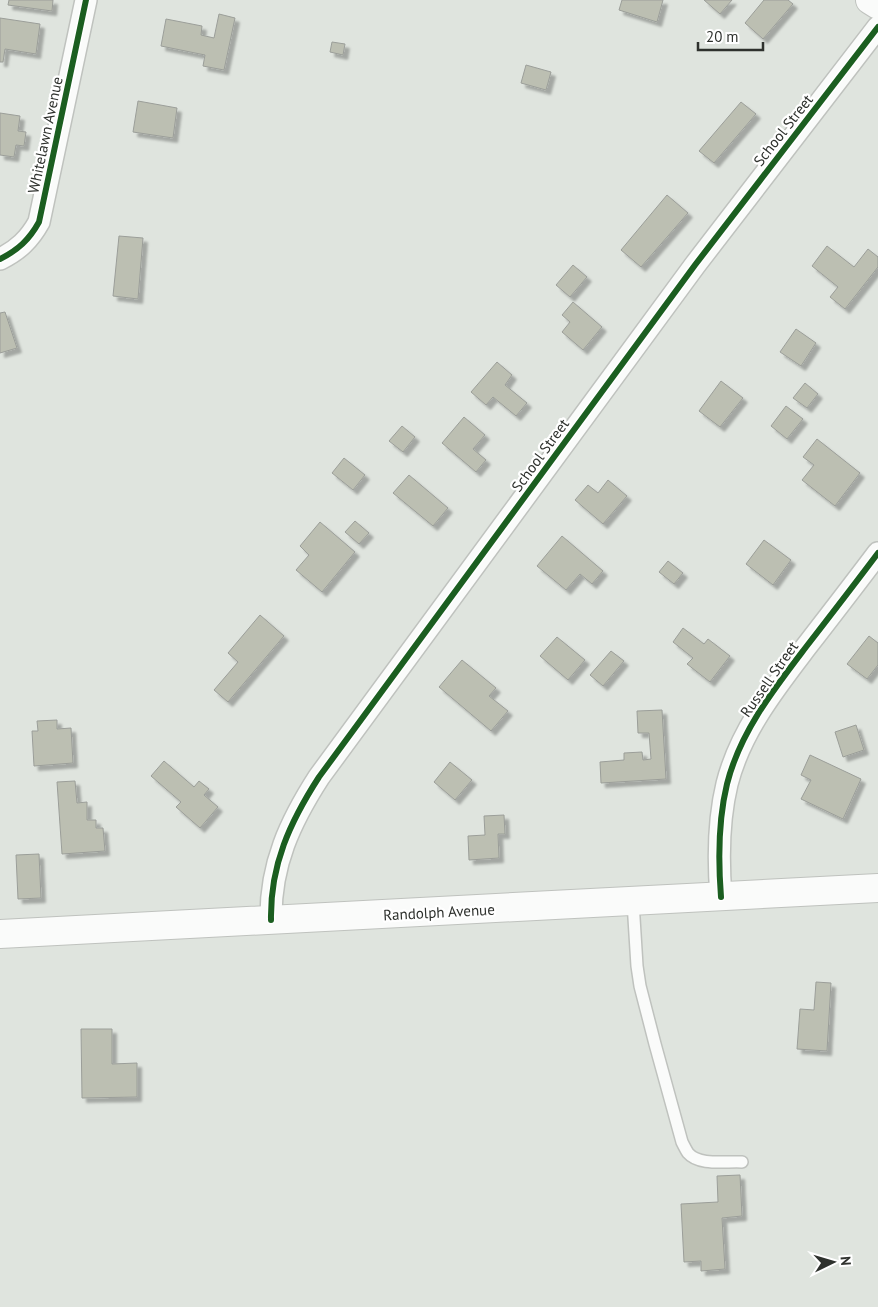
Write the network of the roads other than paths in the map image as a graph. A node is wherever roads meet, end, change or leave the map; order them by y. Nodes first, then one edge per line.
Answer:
1 (86, 0) edge
2 (870, 0) edge
3 (878, 5) edge
4 (878, 27) edge
5 (0, 259) edge
6 (878, 553) edge
7 (878, 888) edge
8 (721, 897) junction
9 (633, 902) junction
10 (271, 920) junction
11 (0, 934) edge
12 (742, 1162) dead end

1 - 5 street, Whitelawn Avenue
2 - 3 main road
4 - 10 street, School Street
6 - 8 street, Russell Street
7 - 8 main road, Randolph Avenue
8 - 9 main road, Randolph Avenue
9 - 10 main road, Randolph Avenue
9 - 12 lane
10 - 11 main road, Randolph Avenue

